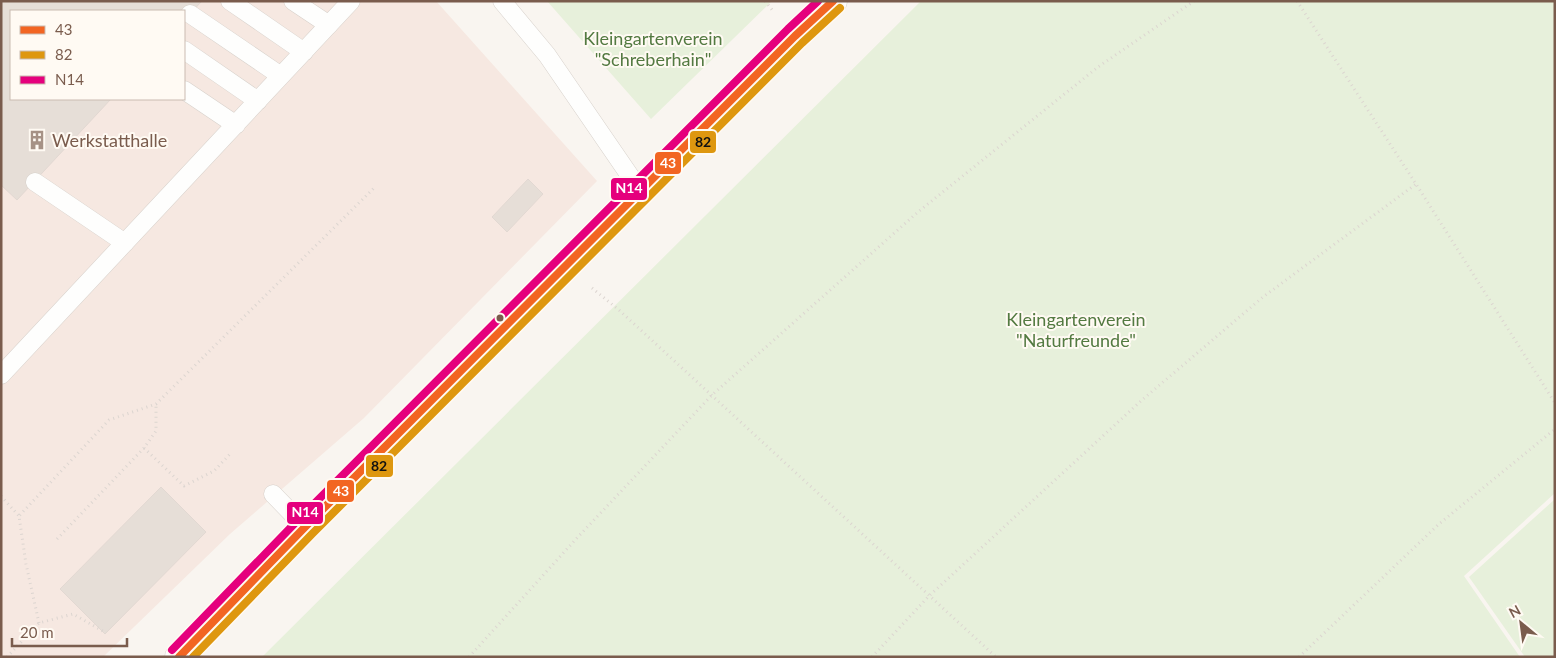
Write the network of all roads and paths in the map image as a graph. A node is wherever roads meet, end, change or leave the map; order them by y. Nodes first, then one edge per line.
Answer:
1 (230, 1) edge
2 (293, 1) edge
3 (351, 1) edge
4 (502, 1) edge
5 (833, 1) edge
6 (1194, 1) edge
7 (1297, 1) edge
8 (190, 14) dead end
9 (328, 25) junction
10 (185, 51) edge
11 (304, 52) junction
12 (281, 76) junction
13 (185, 91) edge
14 (258, 101) junction
15 (236, 125) junction
16 (34, 182) dead end
17 (1416, 184) junction
18 (374, 188) dead end
19 (640, 192) junction
20 (125, 242) junction
21 (619, 310) dead end
22 (1, 375) edge
23 (712, 395) junction
24 (1555, 403) edge
25 (156, 404) junction
26 (1555, 429) edge
27 (144, 448) junction
28 (230, 454) dead end
29 (272, 494) dead end
30 (1, 496) edge
31 (19, 516) junction
32 (305, 527) junction
33 (57, 539) dead end
34 (930, 596) junction
35 (40, 623) junction
36 (103, 631) dead end
37 (7, 657) edge
38 (179, 657) edge
39 (469, 657) edge
40 (872, 657) edge
41 (996, 657) edge
42 (1299, 657) edge

1 - 11 lane
2 - 9 lane
3 - 9 lane
4 - 19 lane
5 - 19 main road
6 - 23 path
7 - 17 path
8 - 12 lane
9 - 11 lane
10 - 14 lane
11 - 12 lane
12 - 14 lane
13 - 15 lane
14 - 15 lane
15 - 20 lane
16 - 20 lane
17 - 24 path
17 - 34 path
18 - 25 path
19 - 32 main road
20 - 22 lane
21 - 23 path
23 - 34 path
23 - 39 path
25 - 27 path
25 - 31 path
26 - 42 path
27 - 28 path
27 - 33 path
29 - 32 lane
30 - 31 path
31 - 35 path
32 - 38 main road
34 - 40 path
34 - 41 path
35 - 36 path
35 - 37 path

